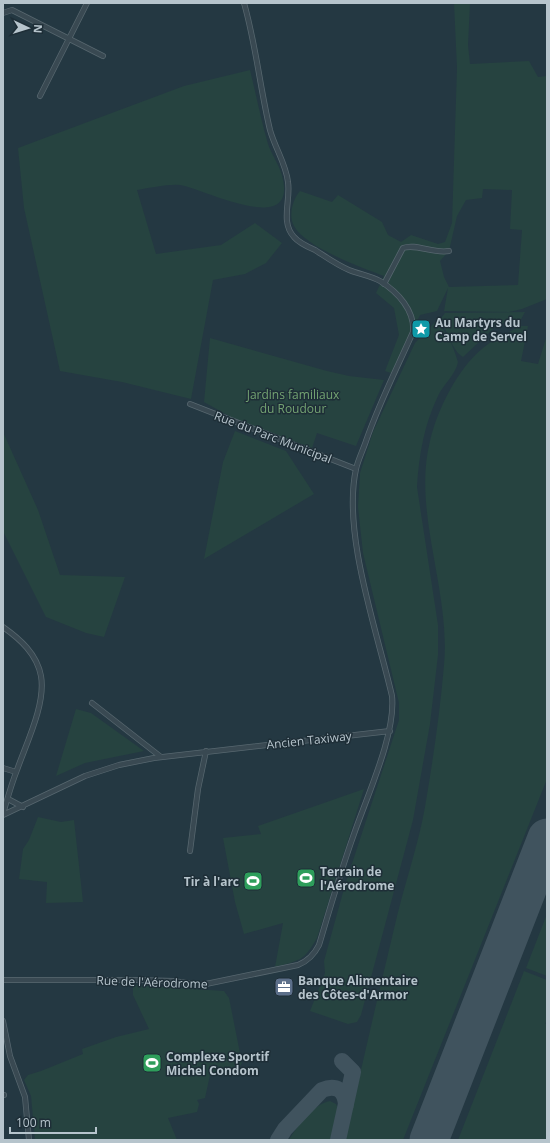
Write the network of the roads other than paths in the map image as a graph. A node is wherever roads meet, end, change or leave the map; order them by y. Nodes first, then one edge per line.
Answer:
1 (87, 3) edge
2 (244, 3) edge
3 (3, 13) edge
4 (68, 39) junction
5 (103, 56) dead end
6 (40, 96) dead end
7 (449, 251) dead end
8 (384, 284) junction
9 (190, 404) dead end
10 (356, 469) junction
11 (3, 627) edge
12 (92, 703) dead end
13 (390, 731) junction
14 (206, 751) junction
15 (161, 757) junction
16 (3, 768) edge
17 (16, 772) junction
18 (8, 799) junction
19 (22, 807) junction
20 (3, 814) edge
21 (190, 851) dead end
22 (3, 980) edge
23 (3, 1021) edge
24 (29, 1140) edge

1 - 4 street
2 - 8 street
3 - 4 street
4 - 5 street
4 - 6 street
7 - 8 street
8 - 10 street
9 - 10 street, Rue du Parc Municipal
10 - 13 street
11 - 17 street
12 - 15 street
13 - 14 street, Ancien Taxiway
13 - 22 street, Rue de l'Aérodrome
14 - 15 street, Ancien Taxiway
14 - 21 street
15 - 19 street, Ancien Taxiway
16 - 17 street
17 - 18 street
18 - 19 street
18 - 20 street
19 - 20 street, Ancien Taxiway
23 - 24 street

